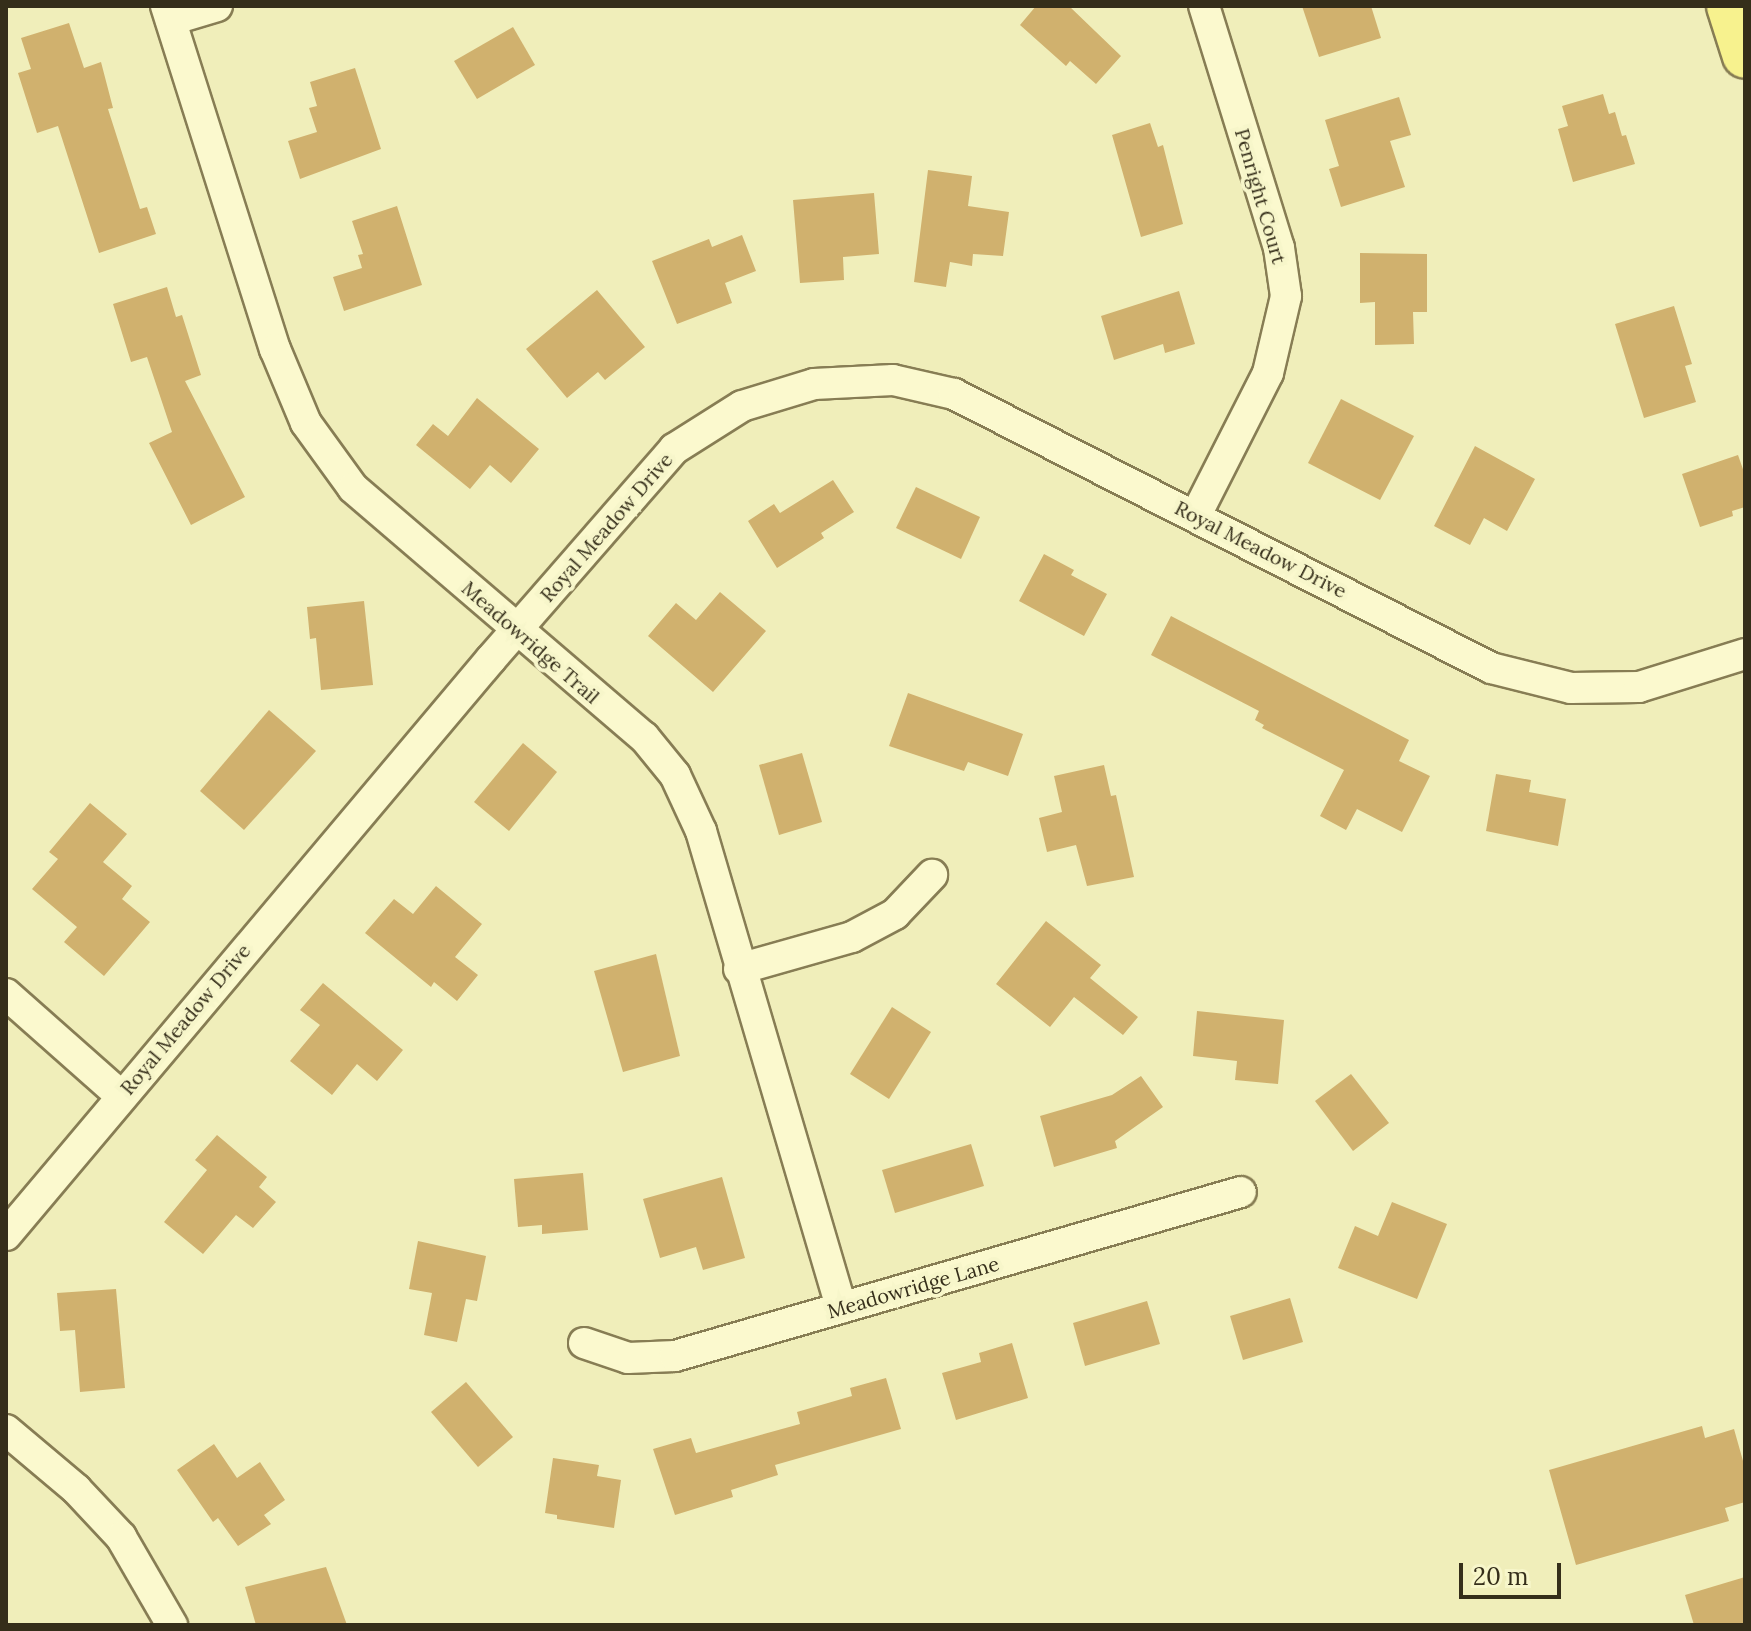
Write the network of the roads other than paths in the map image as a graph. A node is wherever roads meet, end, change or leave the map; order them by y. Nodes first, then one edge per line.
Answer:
1 (217, 6) edge
2 (1204, 6) edge
3 (1729, 6) edge
4 (169, 13) edge
5 (1745, 56) edge
6 (1196, 515) junction
7 (516, 630) junction
8 (1745, 654) edge
9 (932, 875) dead end
10 (739, 969) junction
11 (6, 994) edge
12 (120, 1095) junction
13 (1241, 1192) dead end
14 (6, 1235) edge
15 (841, 1308) junction
16 (584, 1343) dead end
17 (6, 1430) edge
18 (172, 1625) edge

1 - 4 street
2 - 6 street, Penright Court
3 - 5 main road
4 - 7 street, Meadowridge Trail
6 - 7 street, Royal Meadow Drive
6 - 8 street, Royal Meadow Drive
7 - 10 street, Meadowridge Trail
7 - 12 street, Royal Meadow Drive
9 - 10 street
10 - 15 street, Meadowridge Trail
11 - 12 street
12 - 14 street, Royal Meadow Drive
13 - 15 street, Meadowridge Lane
15 - 16 street, Meadowridge Lane
17 - 18 street

